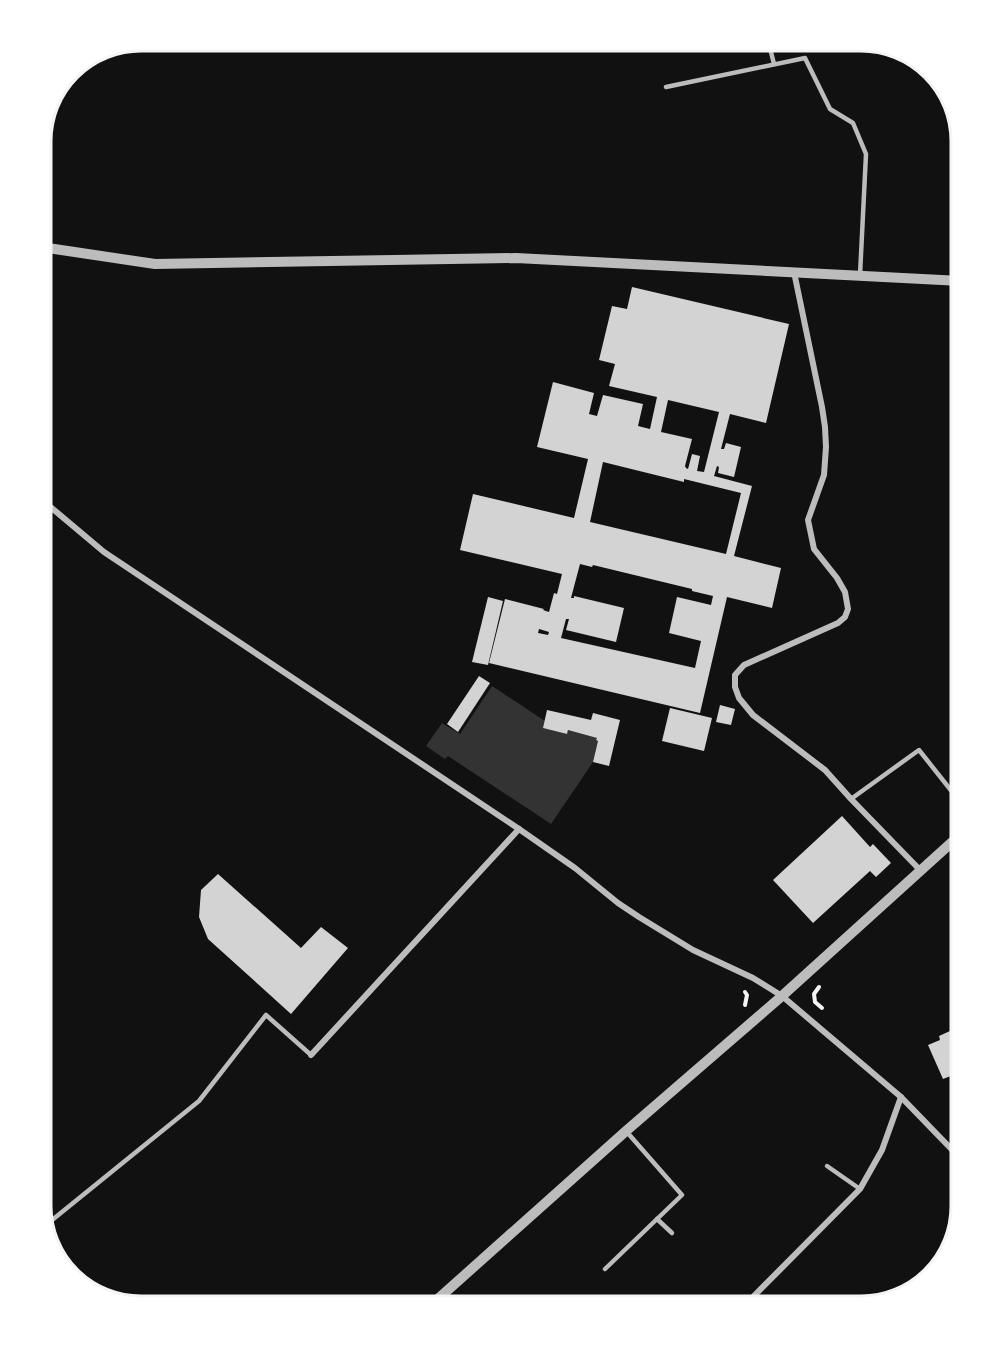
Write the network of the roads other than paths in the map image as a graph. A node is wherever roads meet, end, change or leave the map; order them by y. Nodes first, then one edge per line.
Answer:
1 (771, 51) edge
2 (774, 64) junction
3 (666, 87) dead end
4 (51, 248) edge
5 (794, 273) junction
6 (860, 275) junction
7 (951, 280) edge
8 (51, 507) edge
9 (951, 789) edge
10 (851, 799) junction
11 (519, 829) junction
12 (951, 844) edge
13 (921, 871) junction
14 (782, 996) junction
15 (311, 1055) joint
16 (901, 1097) junction
17 (626, 1131) junction
18 (951, 1148) edge
19 (827, 1166) dead end
20 (860, 1189) junction
21 (52, 1219) edge
22 (657, 1219) junction
23 (672, 1233) dead end
24 (605, 1269) dead end
25 (441, 1296) edge
26 (754, 1296) edge

1 - 2 lane
2 - 3 lane
2 - 6 lane
4 - 5 street
5 - 6 street
5 - 10 street
6 - 7 street
8 - 11 street
9 - 10 lane
10 - 13 street
11 - 14 street
11 - 15 street
12 - 13 street
13 - 14 street
14 - 16 street
14 - 17 street
15 - 21 lane
16 - 18 street
16 - 20 street
17 - 22 lane
17 - 25 street
19 - 20 lane
20 - 26 street
22 - 23 lane
22 - 24 lane

